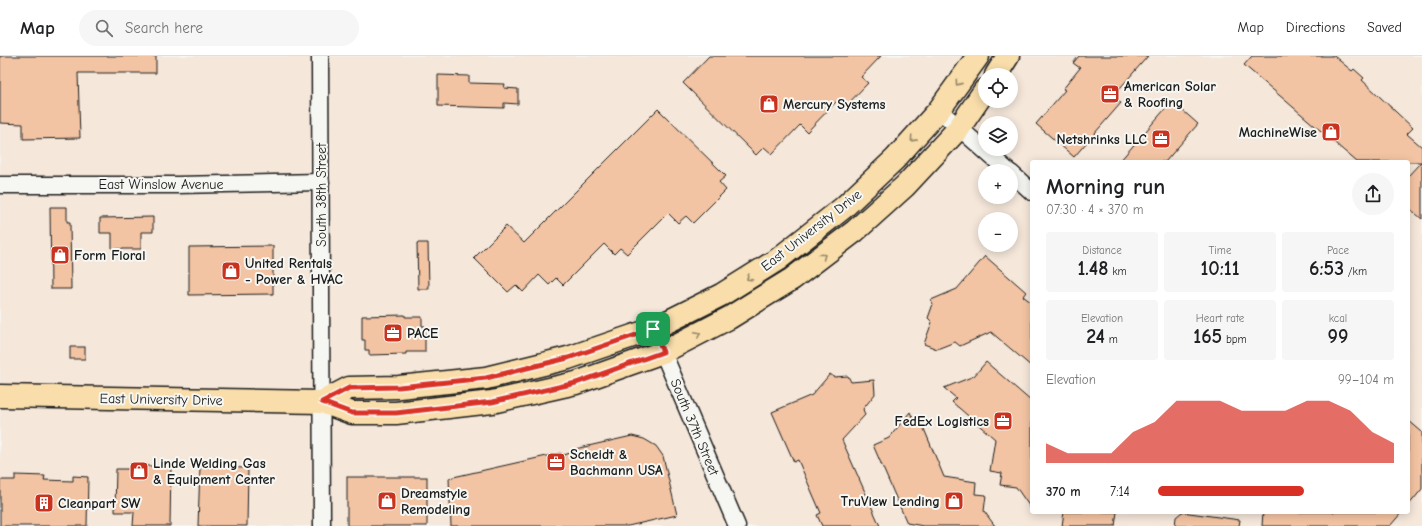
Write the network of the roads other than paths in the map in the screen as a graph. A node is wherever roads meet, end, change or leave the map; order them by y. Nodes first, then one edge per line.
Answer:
1 (320, 56) edge
2 (978, 56) edge
3 (1008, 56) edge
4 (1000, 68) edge
5 (978, 100) edge
6 (939, 110) junction
7 (959, 128) junction
8 (1000, 164) edge
9 (1018, 179) edge
10 (321, 182) junction
11 (0, 185) edge
12 (1030, 190) edge
13 (653, 329) junction
14 (663, 352) junction
15 (0, 396) edge
16 (322, 402) junction
17 (322, 526) edge
18 (737, 526) edge

1 - 10 street, South 38th Street
2 -> 6 main road, East University Drive
3 - 4 main road
5 - 7 main road, East University Drive
6 - 7 street
6 -> 13 main road, East University Drive
7 - 8 street
14 -> 7 main road, East University Drive
9 - 12 street
10 - 11 street, East Winslow Avenue
10 - 16 street, South 38th Street
13 - 14 street, South 37th Street
13 - 16 main road, East University Drive
14 - 16 main road, East University Drive
14 - 18 street, South 37th Street
15 - 16 main road, East University Drive
16 - 17 street, South 38th Street

